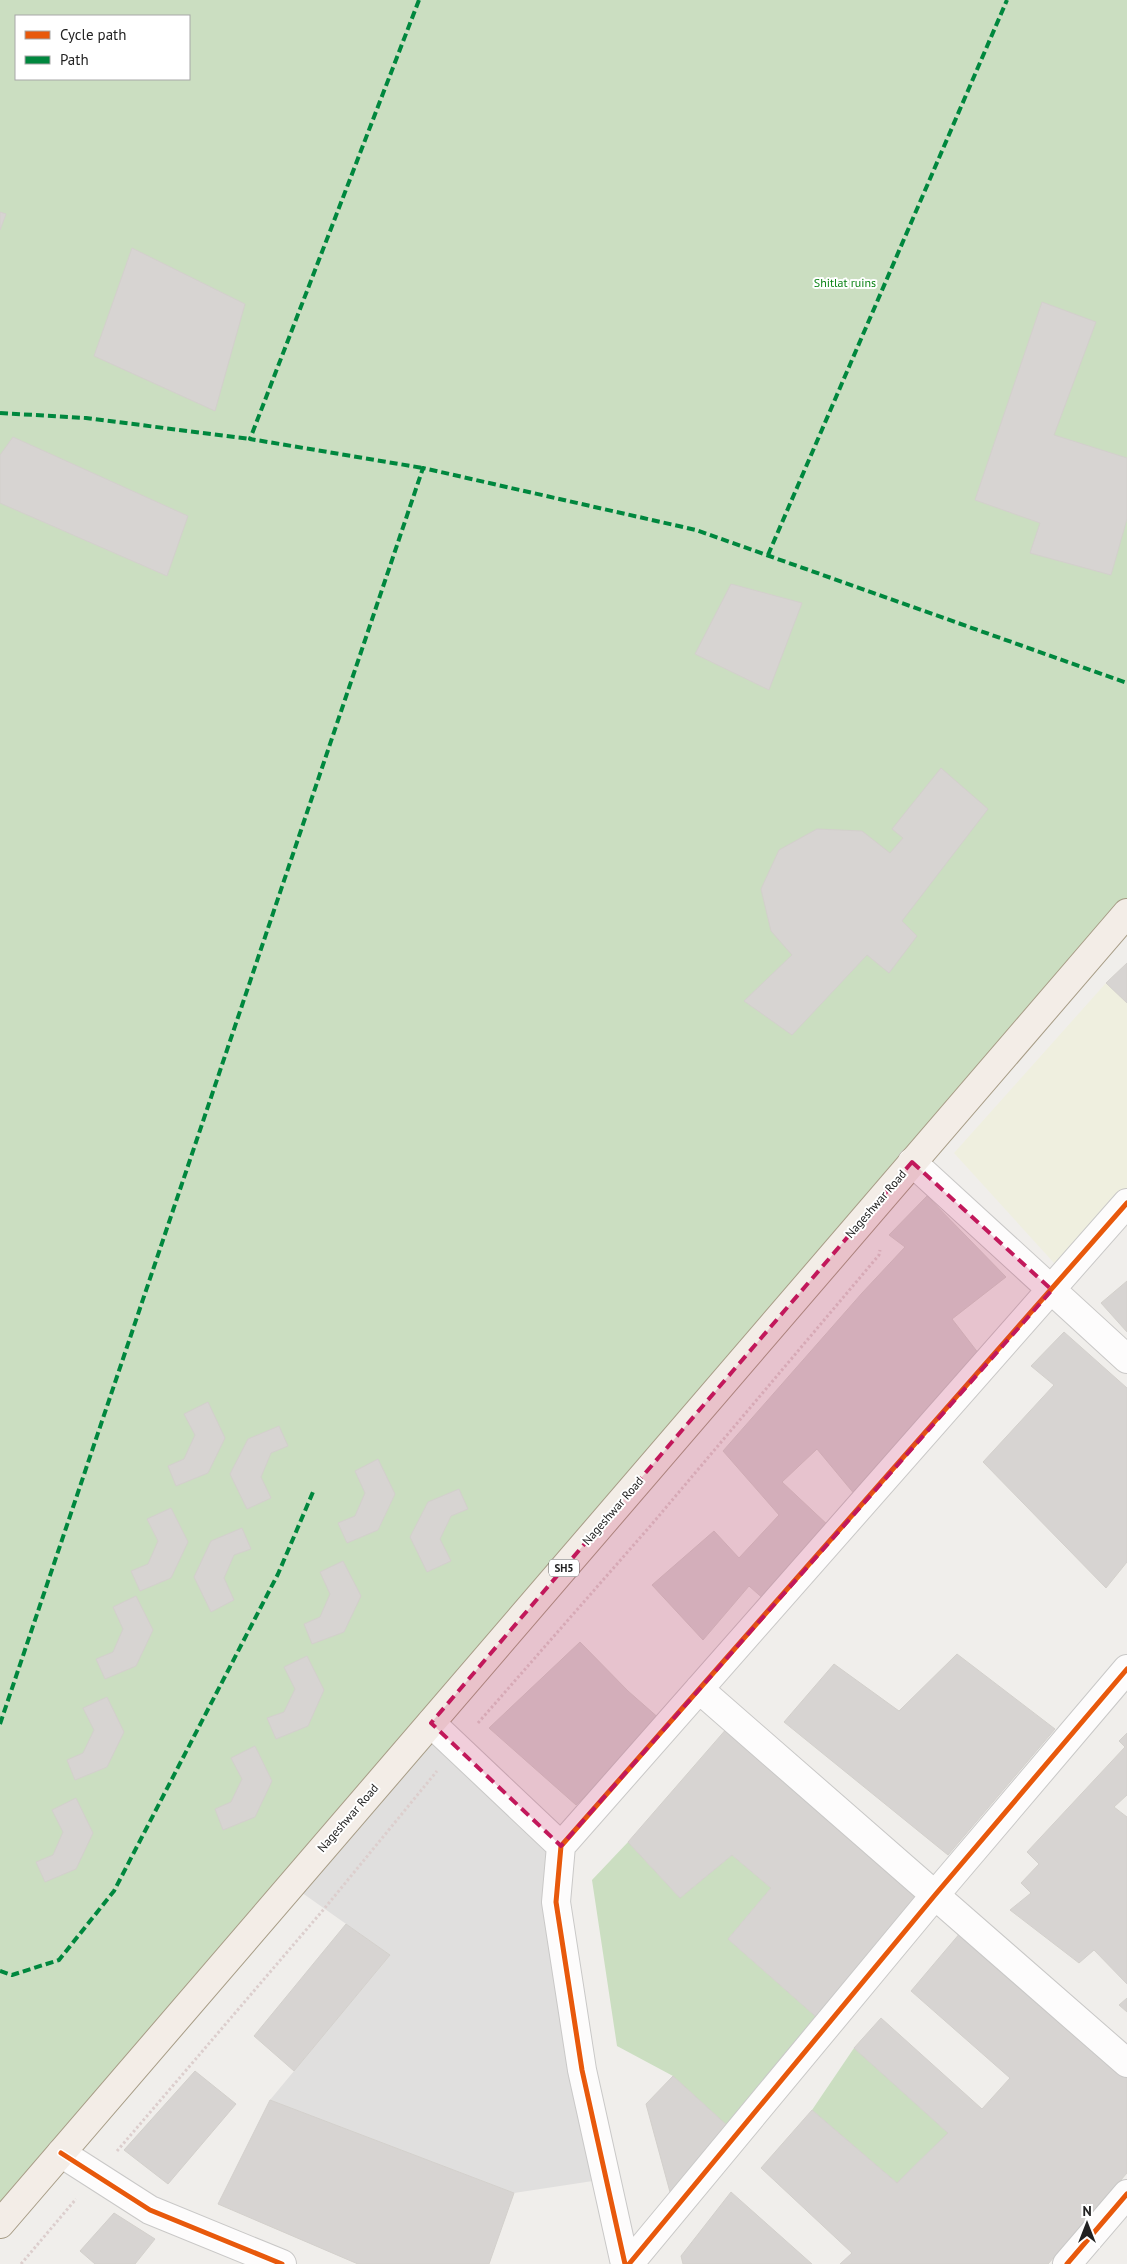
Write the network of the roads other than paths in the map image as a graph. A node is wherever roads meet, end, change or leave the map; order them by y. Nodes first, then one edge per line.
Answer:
1 (1127, 912) edge
2 (912, 1162) junction
3 (1127, 1203) edge
4 (1052, 1290) junction
5 (1127, 1359) edge
6 (1127, 1669) edge
7 (699, 1689) junction
8 (431, 1723) junction
9 (561, 1846) junction
10 (935, 1895) junction
11 (1127, 2063) edge
12 (61, 2153) junction
13 (1127, 2194) edge
14 (0, 2224) edge
15 (282, 2264) edge
16 (627, 2264) edge
17 (1068, 2264) edge

1 - 2 main road, Nageshwar Road / SH5
2 - 4 street
2 - 8 main road, Nageshwar Road / SH5
3 - 4 street
4 - 5 street
4 - 7 street
6 - 10 street
7 - 9 street
7 - 10 street
8 - 9 street
8 - 12 main road, Nageshwar Road / SH5
9 - 16 street
10 - 11 street
10 - 16 street
12 - 14 main road, Nageshwar Road / SH5
12 - 15 street
13 - 17 street

